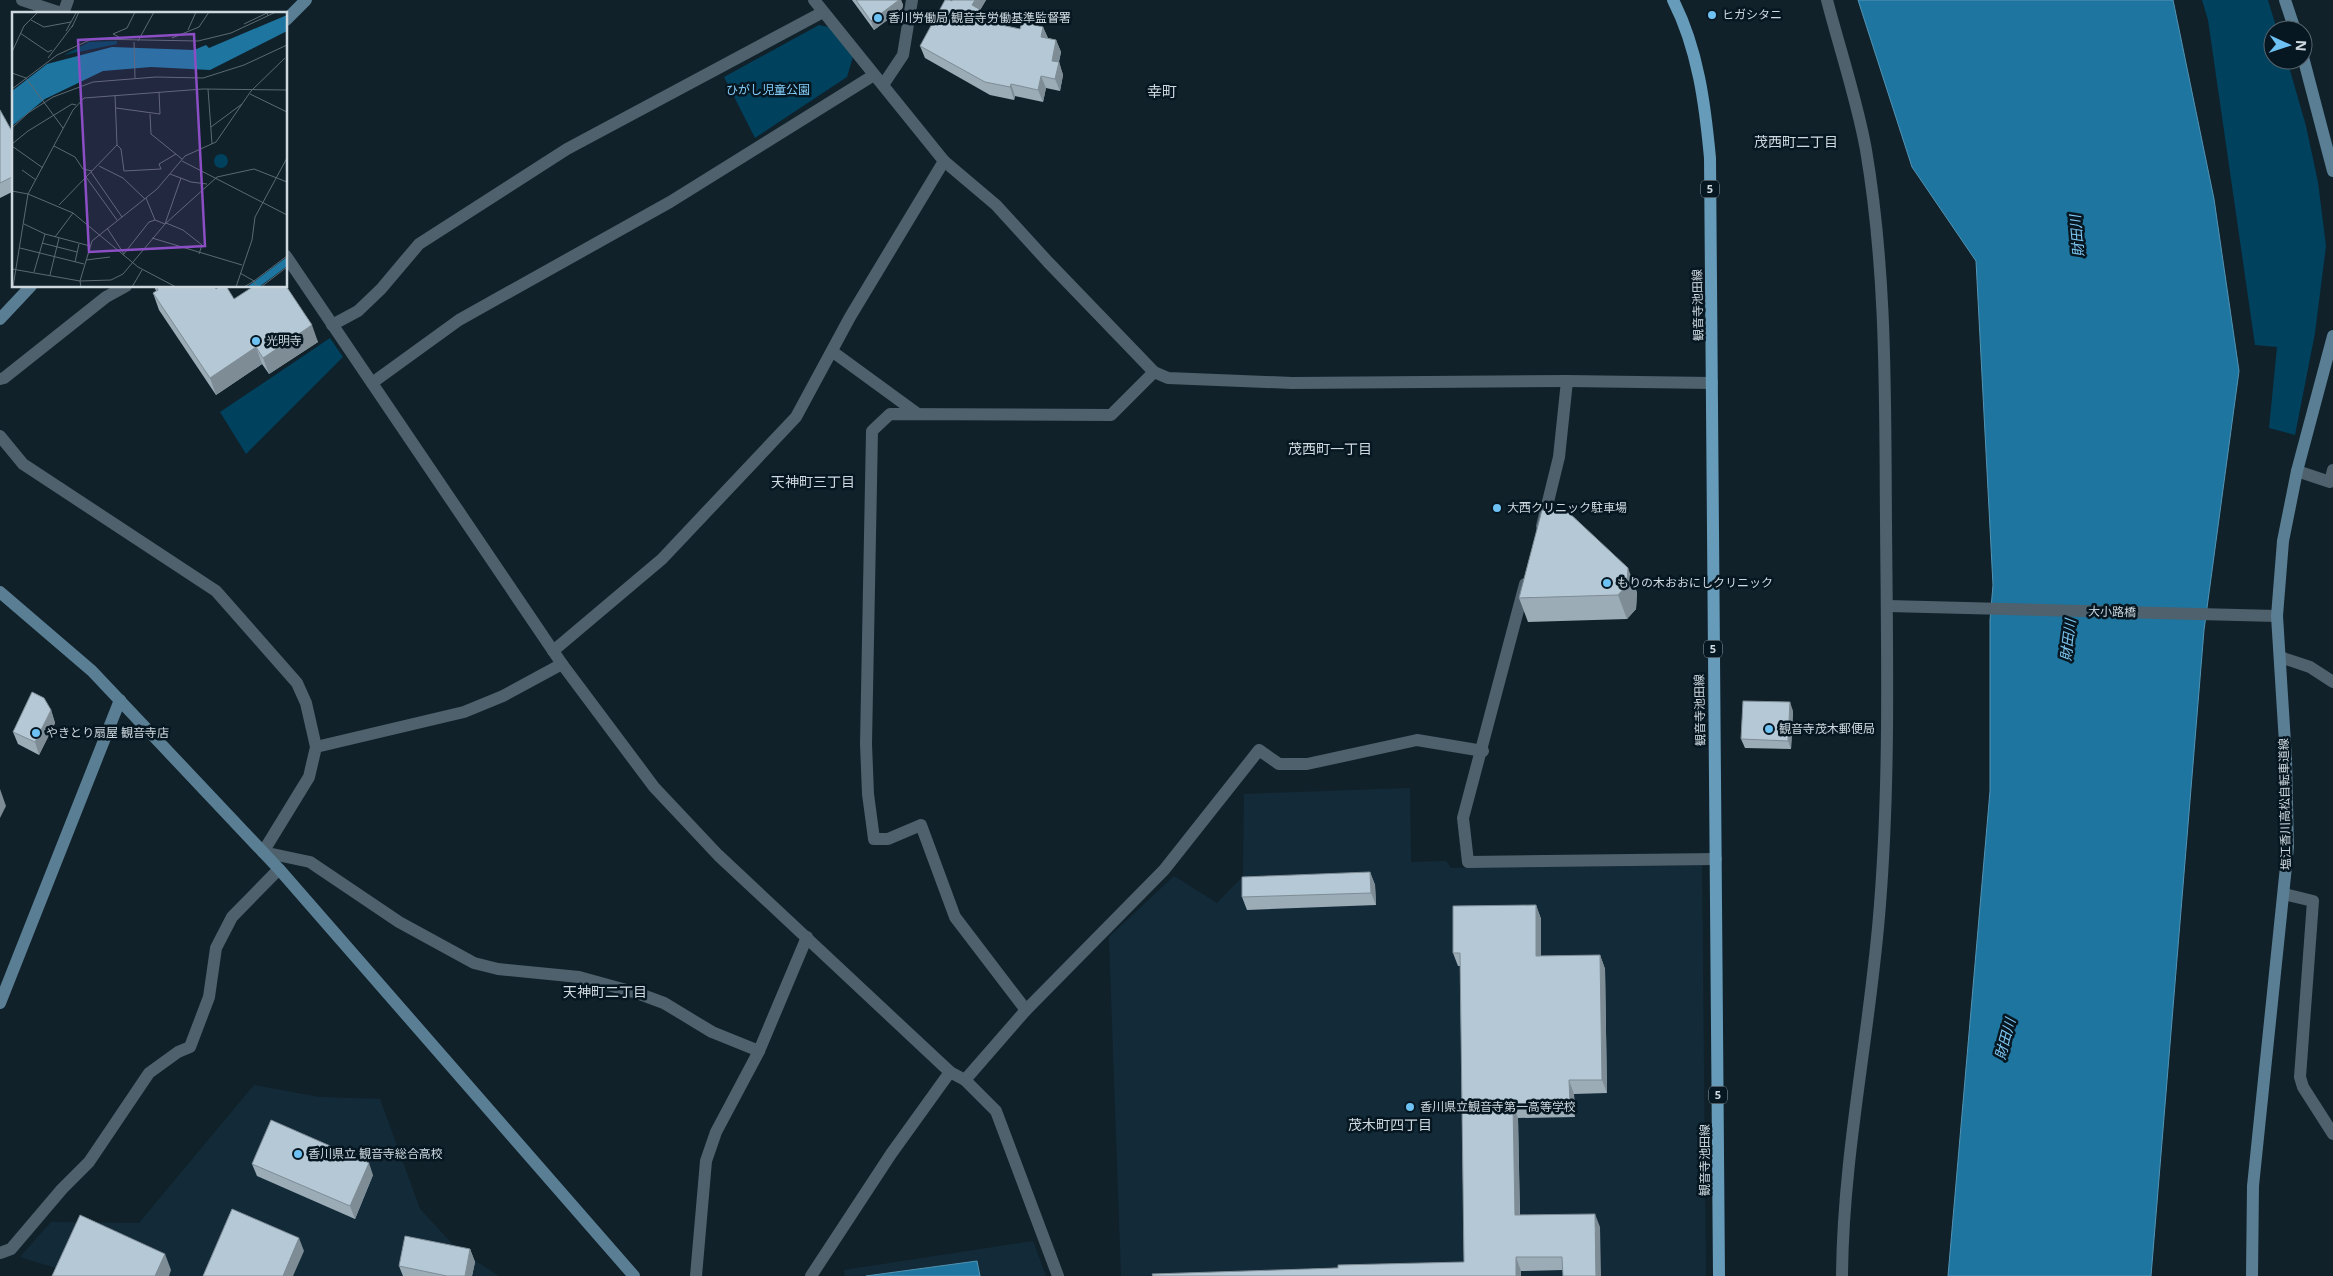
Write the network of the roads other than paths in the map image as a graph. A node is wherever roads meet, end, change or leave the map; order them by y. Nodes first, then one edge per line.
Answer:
1 (22, 0) edge
2 (306, 0) edge
3 (814, 0) edge
4 (912, 0) edge
5 (1672, 0) edge
6 (1827, 0) edge
7 (2285, 0) edge
8 (58, 12) edge
9 (823, 12) junction
10 (288, 18) edge
11 (2292, 20) edge
12 (2306, 70) edge
13 (874, 75) junction
14 (883, 85) junction
15 (944, 162) junction
16 (2333, 171) edge
17 (288, 259) edge
18 (29, 288) edge
19 (122, 288) edge
20 (0, 319) edge
21 (332, 325) junction
22 (2333, 336) edge
23 (833, 352) junction
24 (1154, 372) junction
25 (0, 379) edge
26 (1567, 381) junction
27 (372, 383) junction
28 (1712, 383) junction
29 (918, 414) junction
30 (0, 436) edge
31 (2333, 470) edge
32 (2297, 471) junction
33 (1539, 534) edge
34 (1529, 571) edge
35 (0, 592) edge
36 (1888, 606) junction
37 (2277, 616) junction
38 (553, 650) junction
39 (2280, 657) junction
40 (562, 664) junction
41 (2333, 682) edge
42 (120, 700) junction
43 (316, 747) junction
44 (1483, 750) junction
45 (264, 852) junction
46 (1716, 859) junction
47 (279, 869) junction
48 (2284, 894) junction
49 (808, 936) junction
50 (0, 1003) edge
51 (1026, 1010) junction
52 (758, 1051) junction
53 (950, 1072) junction
54 (964, 1080) junction
55 (2333, 1134) edge
56 (0, 1253) edge
57 (634, 1276) edge
58 (696, 1276) edge
59 (811, 1276) edge
60 (1058, 1276) edge
61 (1719, 1276) edge
62 (1842, 1276) edge
63 (2252, 1276) edge

1 - 8 street
2 - 10 street
3 - 9 street
4 - 14 street
5 - 28 main road, 観音寺池田線 / 5
6 - 36 street
7 - 11 street
9 - 13 street
9 - 21 street
12 - 16 street
13 - 14 street
13 - 27 street
14 - 15 street
15 - 23 street
15 - 24 street
17 - 21 street
18 - 20 street
19 - 25 street
21 - 27 street
22 - 32 street, 塩江香川高松自転車道線
23 - 29 street
23 - 38 street
24 - 26 street
24 - 29 street
26 - 28 street
26 - 33 street
27 - 38 street
28 - 46 main road, 観音寺池田線 / 5
29 - 51 street
30 - 43 street
31 - 32 street
32 - 37 street, 塩江香川高松自転車道線
34 - 44 street
35 - 42 street
36 - 37 street, 大小路橋
36 - 62 street
37 - 39 street, 塩江香川高松自転車道線
38 - 40 street
39 - 41 street
39 - 48 street, 塩江香川高松自転車道線
40 - 43 street
40 - 49 street
42 - 45 street
42 - 50 street
43 - 45 street
44 - 46 street
44 - 51 street
45 - 47 street
45 - 52 street
46 - 61 main road, 観音寺池田線 / 5
47 - 56 street
47 - 57 street
48 - 55 street
48 - 63 street, 塩江香川高松自転車道線
49 - 52 street
49 - 53 street
51 - 54 street
52 - 58 street
53 - 54 street
53 - 59 street
54 - 60 street

